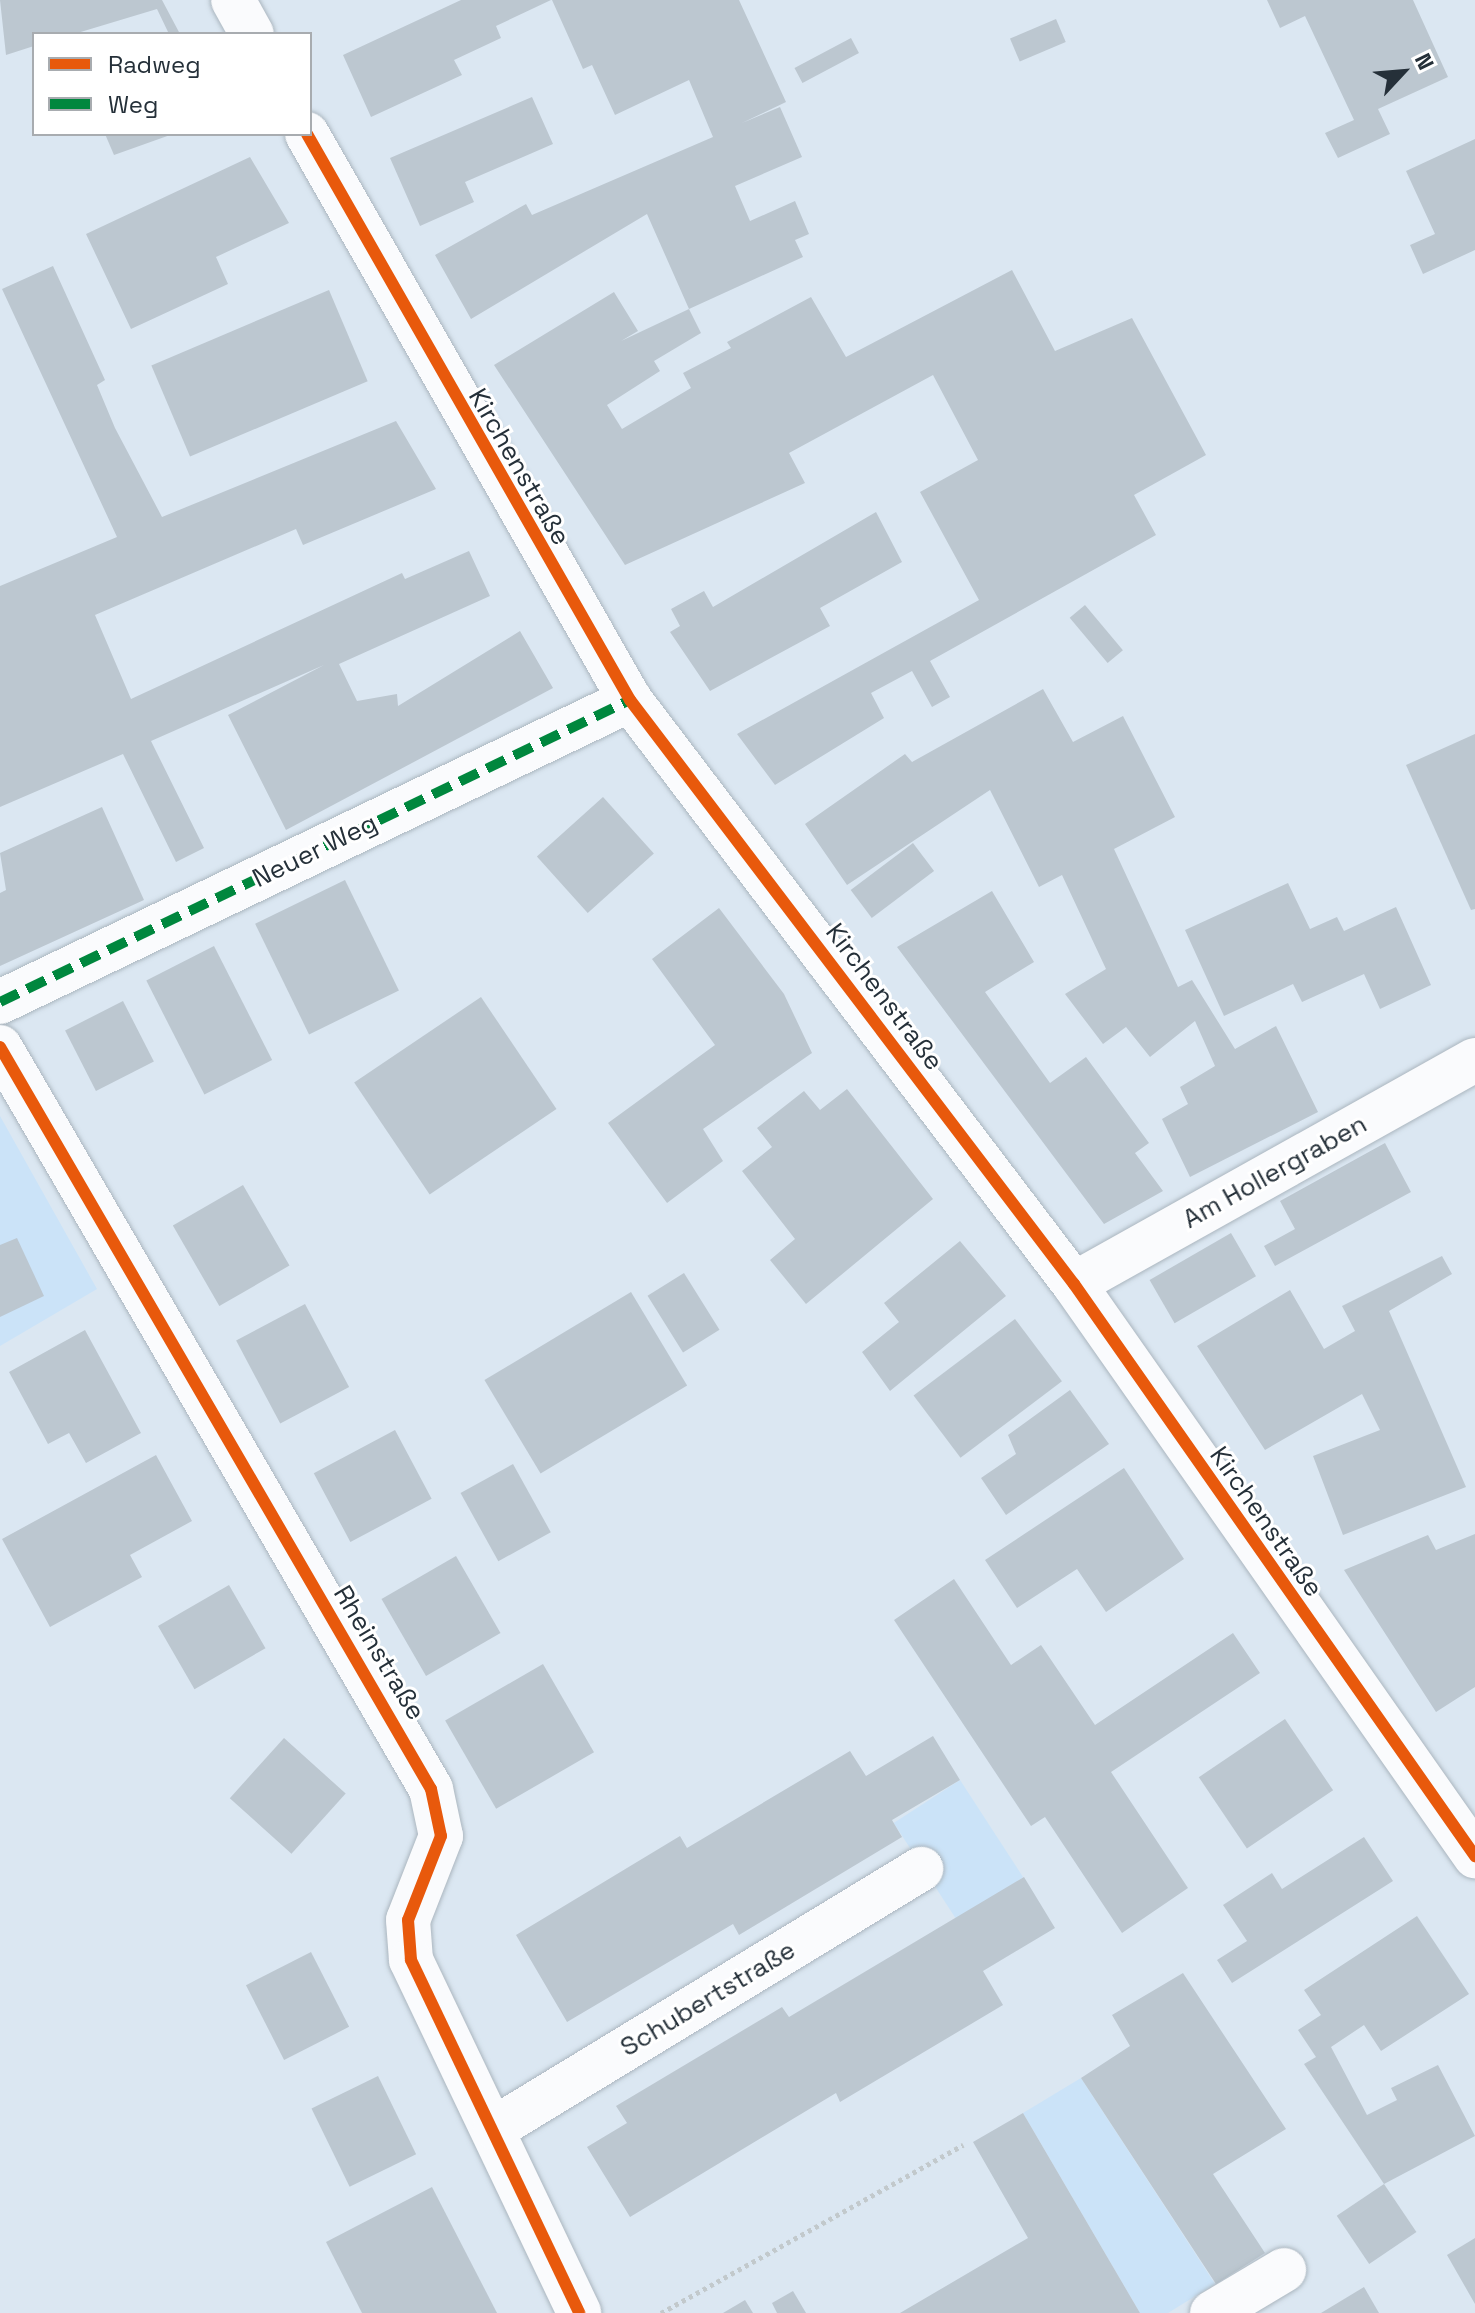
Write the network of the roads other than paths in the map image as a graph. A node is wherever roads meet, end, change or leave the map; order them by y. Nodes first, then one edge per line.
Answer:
1 (233, 0) edge
2 (251, 32) edge
3 (308, 136) edge
4 (630, 700) junction
5 (0, 1002) edge
6 (0, 1047) edge
7 (1475, 1060) edge
8 (1074, 1284) junction
9 (1475, 1856) edge
10 (921, 1869) dead end
11 (495, 2128) junction
12 (1284, 2270) dead end
13 (1193, 2310) edge
14 (579, 2313) edge

1 - 2 street
3 - 4 street, Kirchenstraße
4 - 5 street, Neuer Weg
4 - 8 street, Kirchenstraße
6 - 11 street, Rheinstraße
7 - 8 street, Am Hollergraben
8 - 9 street, Kirchenstraße
10 - 11 street, Schubertstraße
11 - 14 street, Rheinstraße
12 - 13 street

